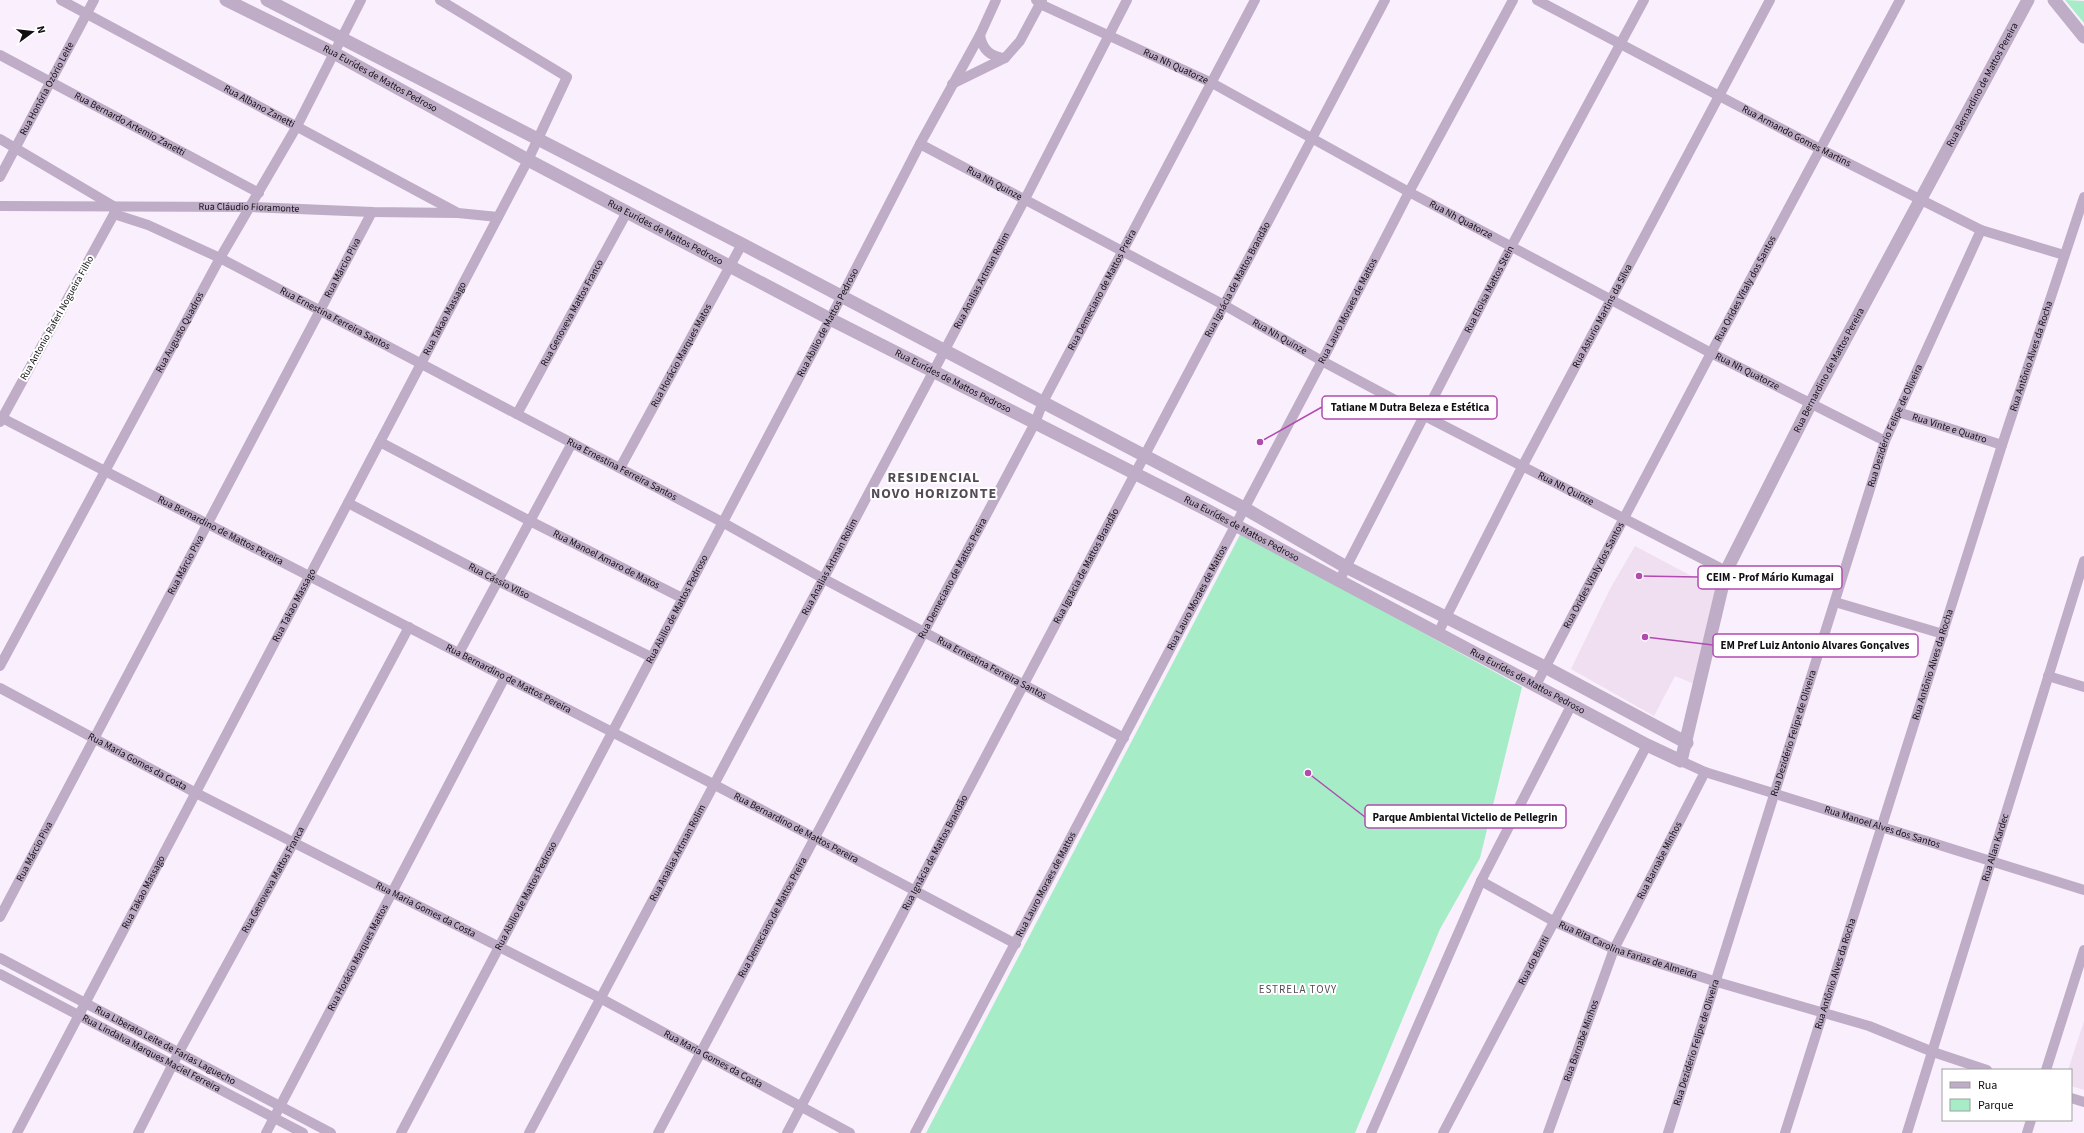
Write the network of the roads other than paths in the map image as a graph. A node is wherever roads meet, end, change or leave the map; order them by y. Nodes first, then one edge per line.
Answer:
1 (61, 0) edge
2 (94, 0) edge
3 (226, 0) edge
4 (267, 0) edge
5 (361, 0) edge
6 (440, 0) edge
7 (1127, 0) edge
8 (1255, 0) edge
9 (1385, 0) edge
10 (1513, 0) edge
11 (1537, 0) edge
12 (1644, 0) edge
13 (1770, 0) edge
14 (1900, 0) edge
15 (2028, 0) edge
16 (2054, 0) edge
17 (991, 1) edge
18 (1039, 1) edge
19 (86, 13) junction
20 (1108, 34) junction
21 (980, 35) junction
22 (2084, 37) edge
23 (342, 39) junction
24 (1622, 44) junction
25 (334, 53) junction
26 (0, 55) edge
27 (1005, 58) junction
28 (51, 80) junction
29 (1212, 83) junction
30 (952, 84) junction
31 (1719, 96) junction
32 (297, 126) junction
33 (1311, 138) junction
34 (0, 139) edge
35 (538, 140) junction
36 (920, 144) junction
37 (16, 147) junction
38 (1820, 149) junction
39 (528, 160) junction
40 (0, 177) edge
41 (1409, 192) junction
42 (259, 193) junction
43 (2084, 197) edge
44 (1025, 199) junction
45 (1921, 199) junction
46 (0, 206) edge
47 (251, 207) junction
48 (114, 210) junction
49 (372, 212) junction
50 (627, 212) junction
51 (458, 213) junction
52 (498, 217) junction
53 (1981, 230) junction
54 (742, 244) junction
55 (1510, 247) junction
56 (1123, 251) junction
57 (2064, 255) junction
58 (220, 258) junction
59 (730, 266) junction
60 (841, 296) junction
61 (1611, 299) junction
62 (1224, 304) junction
63 (319, 310) junction
64 (830, 319) junction
65 (944, 350) junction
66 (1711, 353) junction
67 (1322, 361) junction
68 (421, 364) junction
69 (933, 370) junction
70 (1043, 402) junction
71 (1811, 403) junction
72 (1898, 412) junction
73 (517, 414) junction
74 (1423, 415) junction
75 (1, 419) edge
76 (1035, 423) junction
77 (1885, 441) junction
78 (380, 442) junction
79 (572, 443) junction
80 (2002, 445) junction
81 (1144, 456) junction
82 (1522, 467) junction
83 (620, 468) junction
84 (104, 471) junction
85 (1135, 474) junction
86 (348, 503) junction
87 (1244, 508) junction
88 (1625, 517) junction
89 (530, 521) junction
90 (722, 522) junction
91 (207, 523) junction
92 (1235, 526) junction
93 (2084, 561) edge
94 (1346, 567) junction
95 (1726, 570) junction
96 (310, 576) junction
97 (824, 579) junction
98 (498, 581) junction
99 (1339, 581) junction
100 (682, 598) junction
101 (1835, 602) junction
102 (1445, 617) junction
103 (409, 627) junction
104 (923, 632) junction
105 (1438, 633) junction
106 (1943, 634) junction
107 (459, 653) junction
108 (651, 657) junction
109 (0, 666) edge
110 (1546, 667) junction
111 (2048, 676) junction
112 (505, 677) junction
113 (1025, 685) junction
114 (1536, 685) junction
115 (2084, 687) edge
116 (0, 688) edge
117 (1572, 704) junction
118 (612, 732) junction
119 (94, 738) junction
120 (1124, 738) junction
121 (1687, 743) junction
122 (1647, 745) junction
123 (1681, 761) junction
124 (1705, 772) junction
125 (713, 784) junction
126 (196, 793) junction
127 (1775, 793) junction
128 (1882, 826) junction
129 (814, 838) junction
130 (294, 842) junction
131 (1992, 861) junction
132 (1481, 881) junction
133 (2084, 890) edge
134 (915, 891) junction
135 (392, 893) junction
136 (0, 917) edge
137 (1555, 922) junction
138 (1016, 944) junction
139 (499, 947) junction
140 (1614, 949) junction
141 (2084, 950) edge
142 (0, 958) edge
143 (0, 974) edge
144 (1717, 982) junction
145 (600, 998) junction
146 (85, 1003) junction
147 (1822, 1011) junction
148 (79, 1015) junction
149 (179, 1052) junction
150 (700, 1052) junction
151 (1933, 1052) junction
152 (173, 1064) junction
153 (1984, 1069) edge
154 (2046, 1069) edge
155 (2072, 1098) edge
156 (2084, 1102) edge
157 (280, 1106) junction
158 (801, 1106) junction
159 (274, 1118) junction
160 (2031, 1121) edge
161 (17, 1133) edge
162 (138, 1133) edge
163 (266, 1133) edge
164 (303, 1133) edge
165 (331, 1133) edge
166 (401, 1133) edge
167 (529, 1133) edge
168 (658, 1133) edge
169 (787, 1133) edge
170 (850, 1133) edge
171 (915, 1133) edge
172 (1371, 1133) edge
173 (1443, 1133) edge
174 (1548, 1133) edge
175 (1668, 1133) edge
176 (1785, 1133) edge
177 (1907, 1133) edge
178 (2027, 1133) edge

1 - 19 street, Rua Albano Zanetti
2 - 19 street, Rua Honória Ozório Leite
3 - 25 street, Rua Eurídes de Mattos Pedroso
4 - 23 street, Rua Eurídes de Mattos Pedroso
5 - 23 street, Rua Augusto Quadros
6 - 35 street, Rua Takao Massago
7 - 20 street, Rua Analias Artman Rolim
8 - 29 street, Rua Demeciano de Mattos Preira
9 - 33 street, Rua Ignácia de Mattos Brandão
10 - 41 street, Rua Lauro Moraes de Mattos
11 - 24 street, Rua Armando Gomes Martins
12 - 24 street, Rua Eloisa Mattos Stein
13 - 31 street, Rua Asturio Martins da Silva
14 - 38 street, Rua Orides Vitaly dos Santos
15 - 45 street, Rua Bernardino de Mattos Pereira
16 - 22 street
17 - 21 street, Rua Abilio de Mattos Pedroso
18 - 20 street, Rua Nh Quatorze
18 - 27 street
19 - 28 street, Rua Honória Ozório Leite
19 - 32 street, Rua Albano Zanetti
20 - 29 street, Rua Nh Quatorze
20 - 44 street, Rua Analias Artman Rolim
21 - 27 street
21 - 30 street, Rua Abilio de Mattos Pedroso
23 - 25 street, Rua Augusto Quadros
23 - 35 street, Rua Eurídes de Mattos Pedroso
24 - 31 street, Rua Armando Gomes Martins
24 - 55 street, Rua Eloisa Mattos Stein
25 - 32 street, Rua Augusto Quadros
25 - 39 street, Rua Eurídes de Mattos Pedroso
26 - 28 street, Rua Bernardo Artemio Zanetti
27 - 30 street
28 - 37 street, Rua Honória Ozório Leite
28 - 42 street, Rua Bernardo Artemio Zanetti
29 - 33 street, Rua Nh Quatorze
29 - 56 street, Rua Demeciano de Mattos Preira
30 - 36 street, Rua Abilio de Mattos Pedroso
31 - 38 street, Rua Armando Gomes Martins
31 - 61 street, Rua Asturio Martins da Silva
32 - 42 street, Rua Augusto Quadros
32 - 51 street, Rua Albano Zanetti
33 - 41 street, Rua Nh Quatorze
33 - 62 street, Rua Ignácia de Mattos Brandão
34 - 37 street
35 - 39 street, Rua Takao Massago
35 - 54 street, Rua Eurídes de Mattos Pedroso
36 - 44 street, Rua Nh Quinze
36 - 60 street, Rua Abilio de Mattos Pedroso
37 - 40 street, Rua Honória Ozório Leite
37 - 48 street
38 - 45 street, Rua Armando Gomes Martins
38 - 66 street, Rua Orides Vitaly dos Santos
39 - 50 street, Rua Eurídes de Mattos Pedroso
39 - 52 street, Rua Takao Massago
41 - 55 street, Rua Nh Quatorze
41 - 67 street, Rua Lauro Moraes de Mattos
42 - 47 street, Rua Augusto Quadros
43 - 57 street, Rua Antônio Alves da Rocha
44 - 56 street, Rua Nh Quinze
44 - 65 street, Rua Analias Artman Rolim
45 - 53 street, Rua Armando Gomes Martins
45 - 71 street, Rua Bernardino de Mattos Pereira
46 - 48 street, Rua Cláudio Fioramonte
47 - 48 street, Rua Cláudio Fioramonte
47 - 49 street, Rua Cláudio Fioramonte
47 - 58 street, Rua Augusto Quadros
48 - 58 street, Rua Ernestina Ferreira Santos
48 - 75 street, Rua Antonio Raferl Nogueira Filho
49 - 51 street, Rua Cláudio Fioramonte
49 - 63 street, Rua Márcio Piva
50 - 59 street, Rua Eurídes de Mattos Pedroso
50 - 73 street, Rua Genoveva Mattos Franco
51 - 52 street, Rua Cláudio Fioramonte
52 - 68 street, Rua Takao Massago
53 - 57 street, Rua Armando Gomes Martins
53 - 72 street, Rua Dezidério Felipe de Oliveira
54 - 59 street, Rua Horácio Marques Matos
54 - 60 street, Rua Eurídes de Mattos Pedroso
55 - 61 street, Rua Nh Quatorze
55 - 74 street, Rua Eloisa Mattos Stein
56 - 62 street, Rua Nh Quinze
56 - 70 street, Rua Demeciano de Mattos Preira
57 - 80 street, Rua Antônio Alves da Rocha
58 - 63 street, Rua Ernestina Ferreira Santos
58 - 84 street, Rua Augusto Quadros
59 - 64 street, Rua Eurídes de Mattos Pedroso
59 - 83 street, Rua Horácio Marques Matos
60 - 64 street, Rua Abilio de Mattos Pedroso
60 - 65 street, Rua Eurídes de Mattos Pedroso
61 - 66 street, Rua Nh Quatorze
61 - 82 street, Rua Asturio Martins da Silva
62 - 67 street, Rua Nh Quinze
62 - 81 street, Rua Ignácia de Mattos Brandão
63 - 68 street, Rua Ernestina Ferreira Santos
63 - 91 street, Rua Márcio Piva
64 - 69 street, Rua Eurídes de Mattos Pedroso
64 - 90 street, Rua Abilio de Mattos Pedroso
65 - 69 street, Rua Analias Artman Rolim
65 - 70 street, Rua Eurídes de Mattos Pedroso
66 - 71 street, Rua Nh Quatorze
66 - 88 street, Rua Orides Vitaly dos Santos
67 - 74 street, Rua Nh Quinze
67 - 87 street, Rua Lauro Moraes de Mattos
68 - 73 street, Rua Ernestina Ferreira Santos
68 - 78 street, Rua Takao Massago
69 - 76 street, Rua Eurídes de Mattos Pedroso
69 - 97 street, Rua Analias Artman Rolim
70 - 76 street, Rua Demeciano de Mattos Preira
70 - 81 street, Rua Eurídes de Mattos Pedroso
71 - 77 street, Rua Nh Quatorze
71 - 95 street, Rua Bernardino de Mattos Pereira
72 - 77 street, Rua Dezidério Felipe de Oliveira
72 - 80 street, Rua Vinte e Quatro
73 - 79 street, Rua Ernestina Ferreira Santos
74 - 82 street, Rua Nh Quinze
74 - 94 street, Rua Eloisa Mattos Stein
75 - 84 street, Rua Bernardino de Mattos Pereira
76 - 85 street, Rua Eurídes de Mattos Pedroso
76 - 104 street, Rua Demeciano de Mattos Preira
77 - 101 street, Rua Dezidério Felipe de Oliveira
78 - 86 street, Rua Takao Massago
78 - 89 street, Rua Manoel Amaro de Matos
79 - 83 street, Rua Ernestina Ferreira Santos
79 - 89 street
80 - 106 street, Rua Antônio Alves da Rocha
81 - 85 street, Rua Ignácia de Mattos Brandão
81 - 87 street, Rua Eurídes de Mattos Pedroso
82 - 88 street, Rua Nh Quinze
82 - 102 street, Rua Asturio Martins da Silva
83 - 90 street, Rua Ernestina Ferreira Santos
84 - 91 street, Rua Bernardino de Mattos Pereira
84 - 109 street, Rua Augusto Quadros
85 - 92 street, Rua Eurídes de Mattos Pedroso
85 - 113 street, Rua Ignácia de Mattos Brandão
86 - 96 street, Rua Takao Massago
86 - 98 street, Rua Cássio Vilso
87 - 92 street, Rua Lauro Moraes de Mattos
87 - 94 street, Rua Eurídes de Mattos Pedroso
88 - 95 street, Rua Nh Quinze
88 - 110 street, Rua Orides Vitaly dos Santos
89 - 98 street
89 - 100 street, Rua Manoel Amaro de Matos
90 - 97 street, Rua Ernestina Ferreira Santos
90 - 100 street, Rua Abilio de Mattos Pedroso
91 - 96 street, Rua Bernardino de Mattos Pereira
91 - 119 street, Rua Márcio Piva
92 - 99 street, Rua Eurídes de Mattos Pedroso
92 - 120 street, Rua Lauro Moraes de Mattos
93 - 111 street, Rua Allan Kardec
94 - 99 street, Rua Eloisa Mattos Stein
94 - 102 street, Rua Eurídes de Mattos Pedroso
95 - 121 street, Rua Bernardino de Mattos Pereira
96 - 103 street, Rua Bernardino de Mattos Pereira
96 - 126 street, Rua Takao Massago
97 - 104 street, Rua Ernestina Ferreira Santos
97 - 125 street, Rua Analias Artman Rolim
98 - 107 street
98 - 108 street, Rua Cássio Vilso
99 - 105 street, Rua Eurídes de Mattos Pedroso
100 - 108 street, Rua Abilio de Mattos Pedroso
101 - 106 street
101 - 127 street, Rua Dezidério Felipe de Oliveira
102 - 105 street, Rua Asturio Martins da Silva
102 - 110 street, Rua Eurídes de Mattos Pedroso
103 - 107 street, Rua Bernardino de Mattos Pereira
103 - 130 street, Rua Genoveva Mattos Franca
104 - 113 street, Rua Ernestina Ferreira Santos
104 - 129 street, Rua Demeciano de Mattos Preira
105 - 114 street, Rua Eurídes de Mattos Pedroso
106 - 128 street, Rua Antônio Alves da Rocha
107 - 112 street, Rua Bernardino de Mattos Pereira
108 - 118 street, Rua Abilio de Mattos Pedroso
110 - 114 street, Rua Orides Vitaly dos Santos
110 - 121 street, Rua Eurídes de Mattos Pedroso
111 - 115 street
111 - 131 street, Rua Allan Kardec
112 - 118 street, Rua Bernardino de Mattos Pereira
112 - 135 street, Rua Horácio Marques Mattos
113 - 120 street, Rua Ernestina Ferreira Santos
113 - 134 street, Rua Ignácia de Mattos Brandão
114 - 117 street, Rua Eurídes de Mattos Pedroso
116 - 119 street, Rua Maria Gomes da Costa
117 - 122 street, Rua Eurídes de Mattos Pedroso
117 - 132 street
118 - 125 street, Rua Bernardino de Mattos Pereira
118 - 139 street, Rua Abilio de Mattos Pedroso
119 - 126 street, Rua Maria Gomes da Costa
119 - 136 street, Rua Márcio Piva
120 - 138 street, Rua Lauro Moraes de Mattos
121 - 123 street, Rua Bernardino de Mattos Pereira
122 - 123 street, Rua Eurídes de Mattos Pedroso
122 - 137 street, Rua do Buriti
123 - 124 street, Rua Manoel Alves dos Santos
124 - 127 street, Rua Manoel Alves dos Santos
124 - 140 street, Rua Barnabe Minhos
125 - 129 street, Rua Bernardino de Mattos Pereira
125 - 145 street, Rua Analias Artman Rolim
126 - 130 street, Rua Maria Gomes da Costa
126 - 146 street, Rua Takao Massago
127 - 128 street, Rua Manoel Alves dos Santos
127 - 144 street, Rua Dezidério Felipe de Oliveira
128 - 131 street, Rua Manoel Alves dos Santos
128 - 147 street, Rua Antônio Alves da Rocha
129 - 134 street, Rua Bernardino de Mattos Pereira
129 - 150 street, Rua Demeciano de Mattos Preira
130 - 135 street, Rua Maria Gomes da Costa
130 - 149 street, Rua Genoveva Mattos Franca
131 - 133 street, Rua Manoel Alves dos Santos
131 - 151 street, Rua Allan Kardec
132 - 137 street, Rua Rita Carolina Farias de Almeida
132 - 172 street
134 - 138 street, Rua Bernardino de Mattos Pereira
134 - 158 street, Rua Ignácia de Mattos Brandão
135 - 139 street, Rua Maria Gomes da Costa
135 - 157 street, Rua Horácio Marques Mattos
137 - 140 street, Rua Rita Carolina Farias de Almeida
137 - 173 street, Rua do Buriti
138 - 171 street, Rua Lauro Moraes de Mattos
139 - 145 street, Rua Maria Gomes da Costa
139 - 166 street, Rua Abilio de Mattos Pedroso
140 - 144 street, Rua Rita Carolina Farias de Almeida
140 - 174 street, Rua Barnabé Minhos
141 - 154 street
142 - 146 street, Rua Liberato Leite de Farias Laguecho
143 - 148 street, Rua Lindalva Marques Maciel Ferreira
144 - 147 street, Rua Rita Carolina Farias de Almeida
144 - 175 street, Rua Dezidério Felipe de Oliveira
145 - 150 street, Rua Maria Gomes da Costa
145 - 167 street, Rua Analias Artman Rolim
146 - 148 street, Rua Takao Massago
146 - 149 street, Rua Liberato Leite de Farias Laguecho
147 - 151 street, Rua Rita Carolina Farias de Almeida
147 - 176 street, Rua Antônio Alves da Rocha
148 - 152 street, Rua Lindalva Marques Maciel Ferreira
148 - 161 street, Rua Takao Massago
149 - 152 street, Rua Genoveva Mattos Franca
149 - 157 street, Rua Liberato Leite de Farias Laguecho
150 - 158 street, Rua Maria Gomes da Costa
150 - 168 street, Rua Demeciano de Mattos Preira
151 - 153 street, Rua Rita Carolina Farias de Almeida
151 - 177 street, Rua Allan Kardec
152 - 159 street, Rua Lindalva Marques Maciel Ferreira
152 - 162 street, Rua Genoveva Mattos Franca
155 - 156 street
157 - 159 street, Rua Horácio Marques Mattos
157 - 165 street, Rua Liberato Leite de Farias Laguecho
158 - 169 street, Rua Ignácia de Mattos Brandão
158 - 170 street, Rua Maria Gomes da Costa
159 - 163 street, Rua Horácio Marques Mattos
159 - 164 street, Rua Lindalva Marques Maciel Ferreira
160 - 178 street

